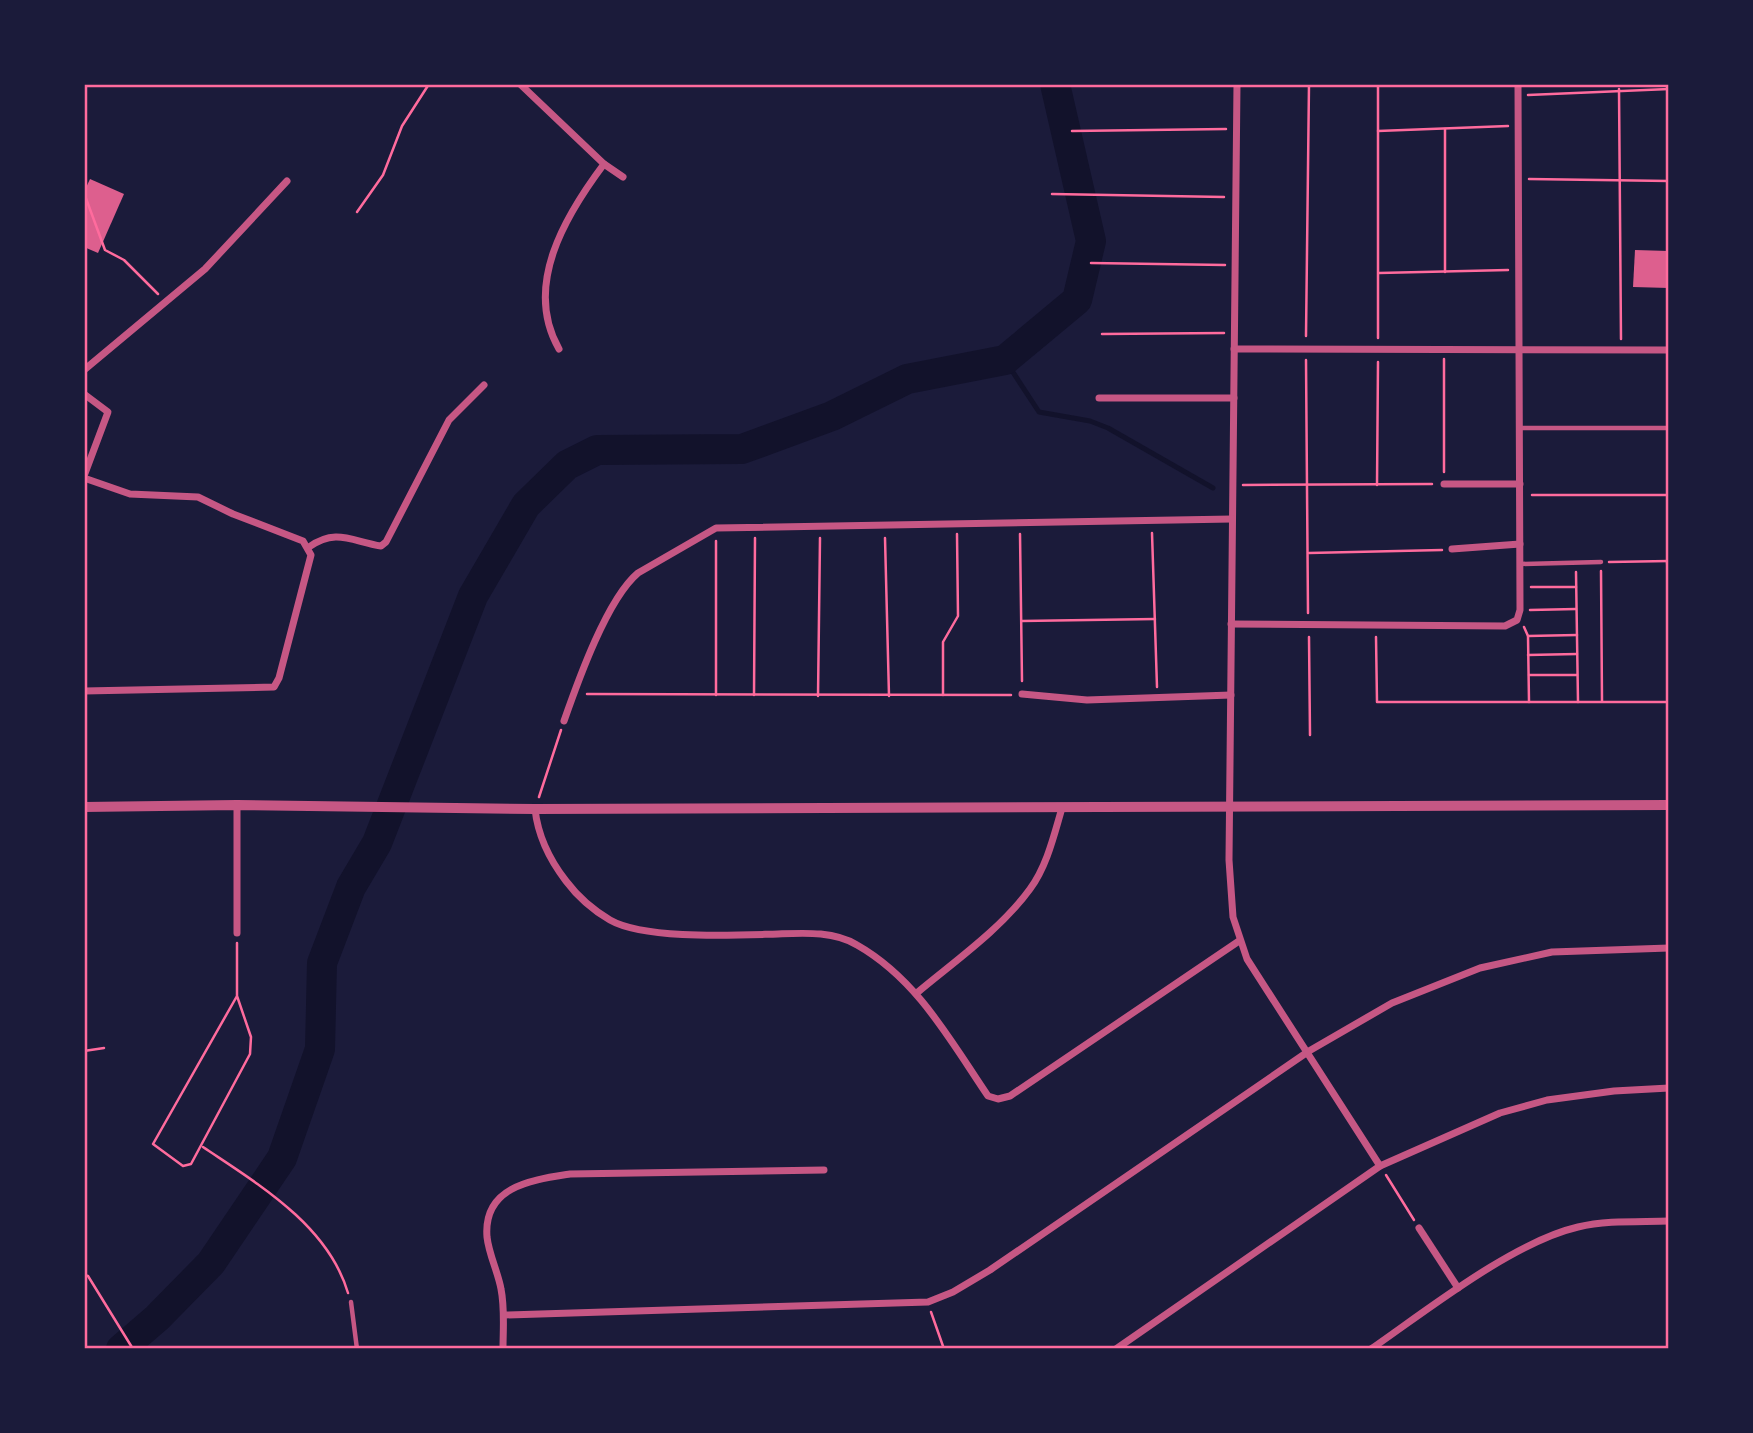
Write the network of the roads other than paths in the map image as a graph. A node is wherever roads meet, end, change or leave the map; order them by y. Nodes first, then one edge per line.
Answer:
1 (520, 84) edge
2 (1237, 84) edge
3 (1518, 84) edge
4 (604, 164) junction
5 (623, 177) dead end
6 (287, 181) dead end
7 (1519, 347) junction
8 (559, 349) dead end
9 (1234, 349) junction
10 (1669, 350) edge
11 (84, 370) edge
12 (484, 384) dead end
13 (84, 394) edge
14 (1099, 398) dead end
15 (1234, 398) junction
16 (1519, 428) junction
17 (1669, 428) edge
18 (84, 477) edge
19 (1444, 484) road end
20 (1520, 484) junction
21 (1232, 519) junction
22 (1520, 544) junction
23 (309, 547) junction
24 (1452, 549) road end
25 (1601, 562) road end
26 (1520, 564) junction
27 (1231, 624) junction
28 (84, 691) edge
29 (1022, 694) road end
30 (1231, 695) junction
31 (564, 721) road end
32 (237, 805) junction
33 (1669, 805) edge
34 (84, 807) edge
35 (1062, 808) junction
36 (1230, 808) junction
37 (535, 809) junction
38 (237, 933) road end
39 (1239, 941) junction
40 (1669, 948) edge
41 (918, 992) junction
42 (1309, 1051) junction
43 (1669, 1088) edge
44 (1380, 1167) junction
45 (824, 1170) dead end
46 (1669, 1221) edge
47 (1419, 1228) road end
48 (1458, 1288) junction
49 (351, 1302) road end
50 (504, 1315) junction
51 (356, 1349) edge
52 (503, 1349) edge
53 (1116, 1349) edge
54 (1371, 1349) edge

1 - 4 street
2 - 9 street
3 - 7 street
4 - 5 street
4 - 8 street
6 - 11 street
7 - 9 street
7 - 10 street
7 - 16 street
9 - 15 street
12 - 23 street
13 - 18 street
14 - 15 street
15 - 21 street
16 - 17 lane
16 - 20 street
18 - 23 street
19 - 20 street
20 - 22 street
21 - 27 street
21 - 31 street
22 - 24 street
22 - 26 street
23 - 28 street
25 - 26 lane
26 - 27 street
27 - 30 street
29 - 30 street
30 - 36 street
32 - 34 street
32 - 37 street
32 - 38 street
33 - 36 street
35 - 36 street
35 - 37 street
35 - 41 street
36 - 39 street
37 - 41 street
39 - 41 street
39 - 42 street
40 - 42 street
42 - 44 street
42 - 50 street
43 - 44 street
44 - 53 street
45 - 50 street
46 - 48 street
47 - 48 street
48 - 54 street
49 - 51 lane
50 - 52 street

